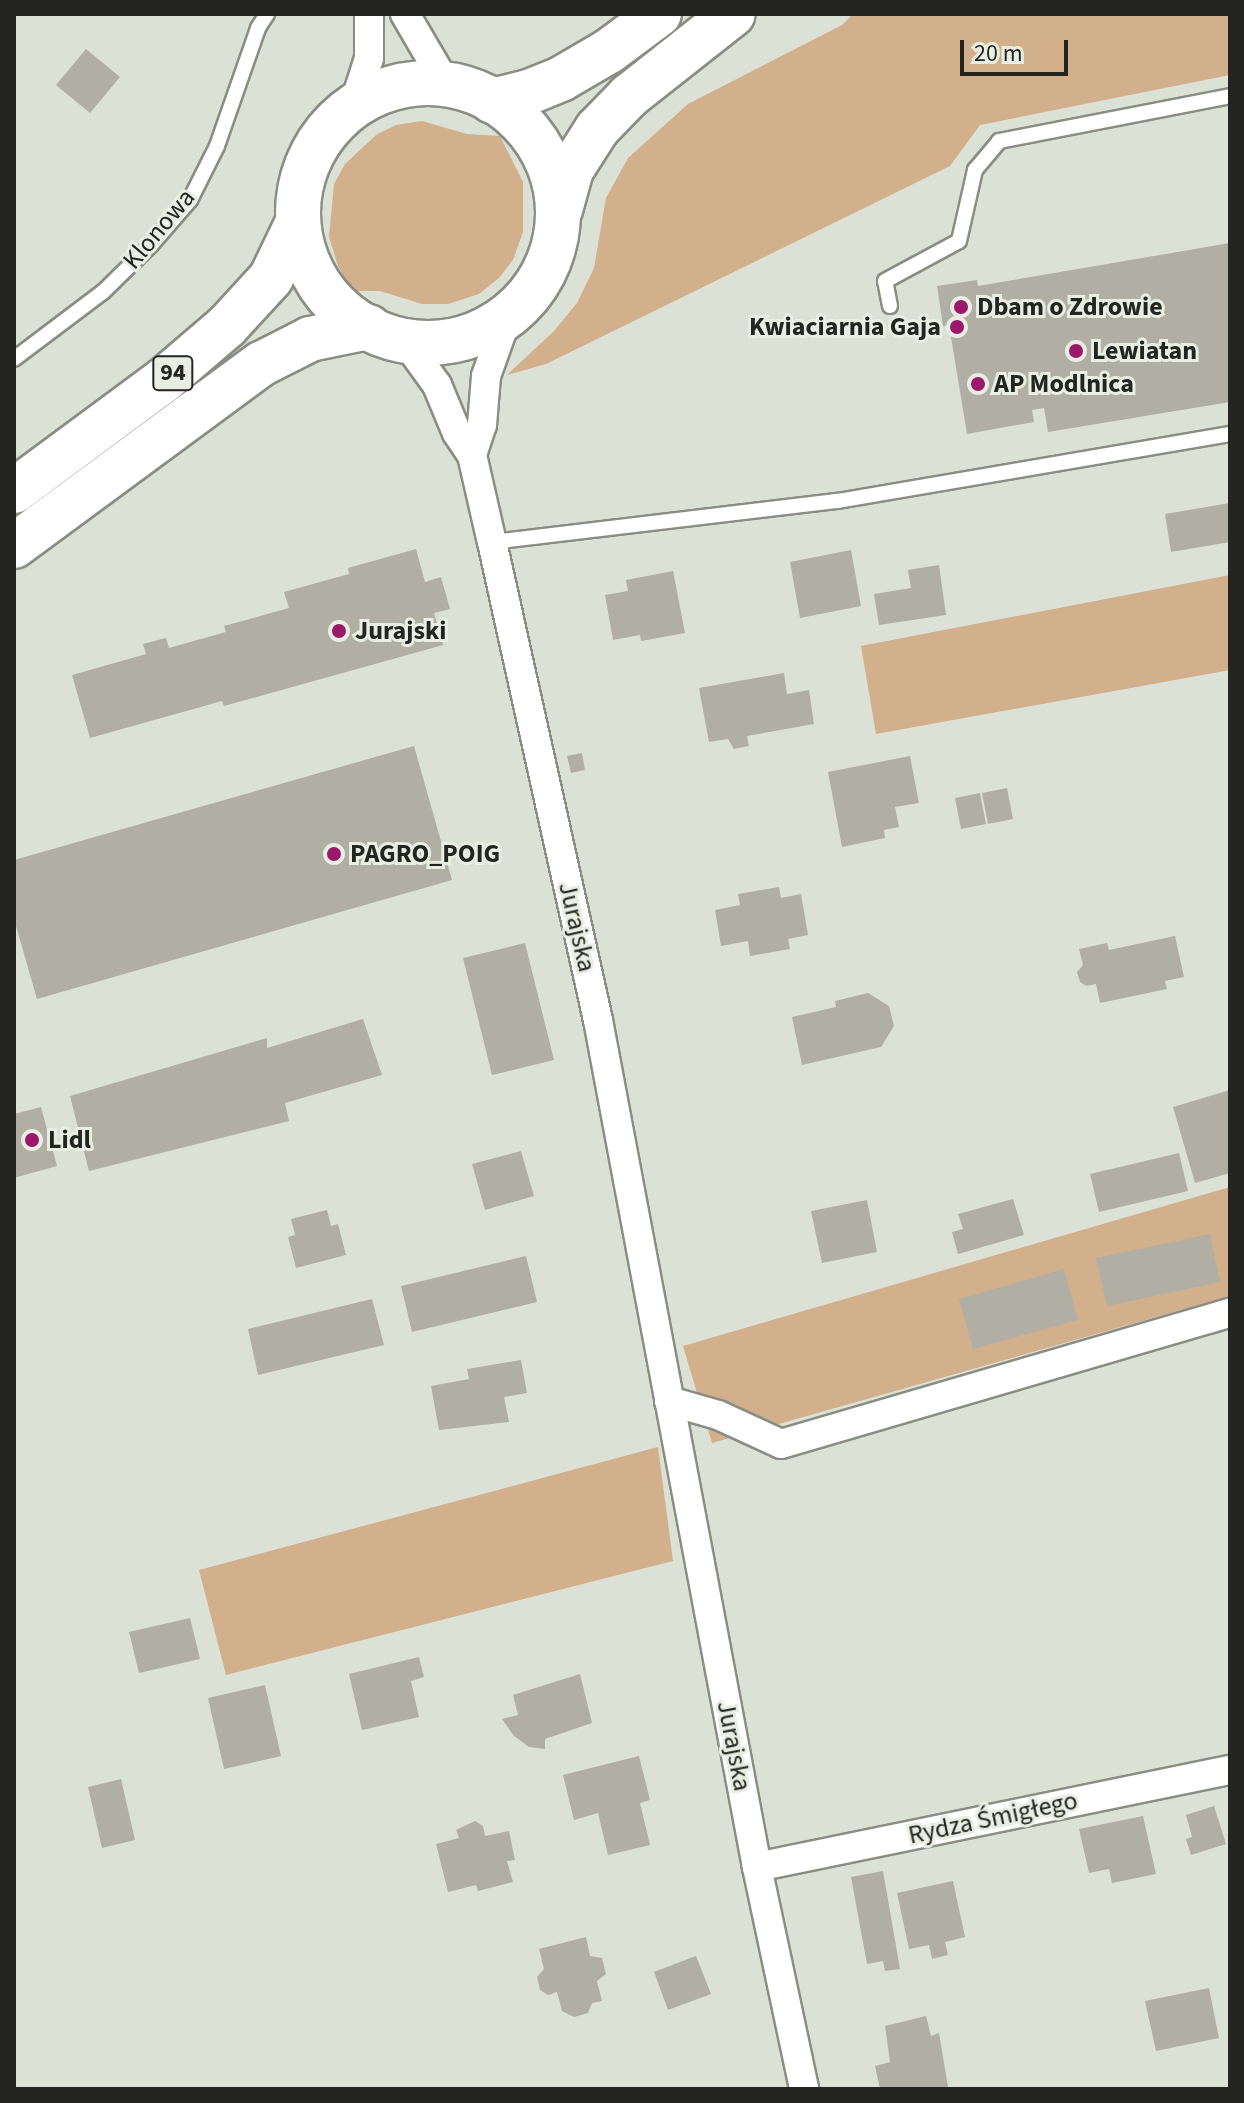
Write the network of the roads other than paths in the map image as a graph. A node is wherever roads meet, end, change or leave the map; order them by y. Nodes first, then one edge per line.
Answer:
1 (267, 14) edge
2 (369, 14) edge
3 (405, 14) edge
4 (659, 14) edge
5 (733, 14) edge
6 (447, 86) junction
7 (1230, 96) edge
8 (492, 101) junction
9 (355, 102) junction
10 (560, 210) junction
11 (297, 224) junction
12 (890, 306) dead end
13 (505, 323) junction
14 (386, 332) junction
15 (14, 359) edge
16 (1230, 434) edge
17 (472, 455) junction
18 (14, 491) edge
19 (492, 542) junction
20 (14, 546) edge
21 (1230, 1313) edge
22 (669, 1401) junction
23 (1230, 1770) edge
24 (757, 1867) junction
25 (804, 2089) edge

1 - 15 lane, Klonowa
2 - 9 street
3 - 6 street
4 - 8 main road
5 - 10 main road, 94
6 - 8 main road, 94
6 - 9 main road, 94
7 - 12 lane
8 - 10 main road, 94
9 - 11 main road, 94
10 - 13 main road, 94
11 - 14 main road, 94
11 - 18 main road, 94
13 - 14 main road, 94
13 - 17 street, Jurajska
14 - 17 street, Jurajska
14 - 20 main road, 94
16 - 19 lane
17 - 19 street, Jurajska
19 - 22 street, Jurajska
21 - 22 street
22 - 24 street, Jurajska
23 - 24 street, Rydza Śmigłego
24 - 25 street, Jurajska

